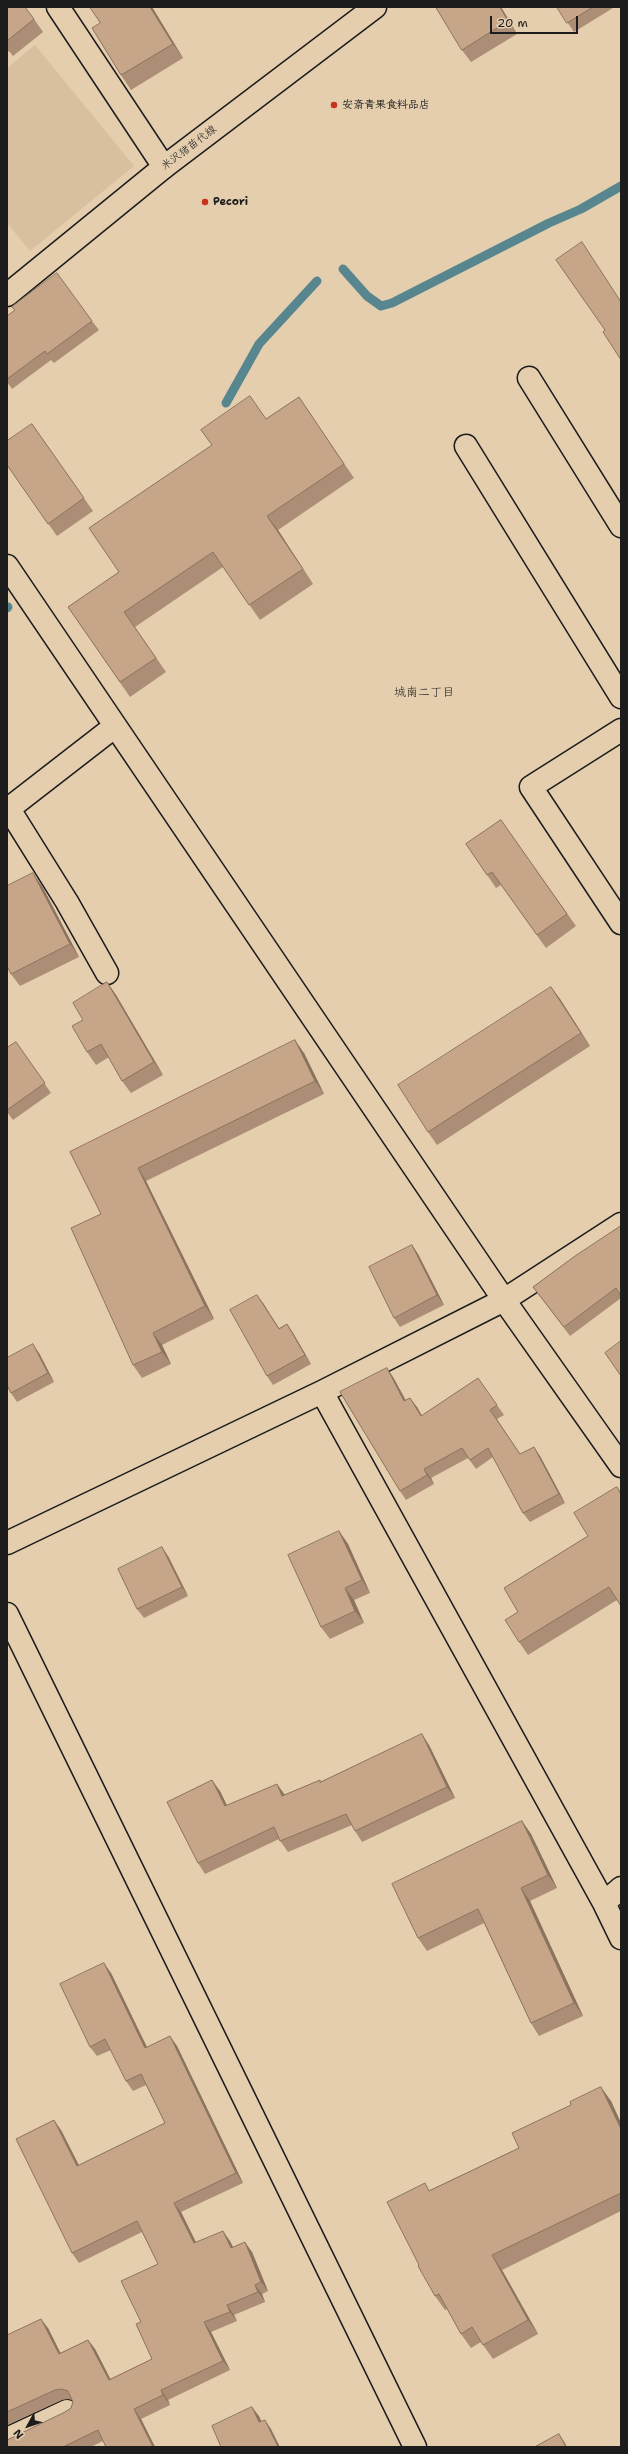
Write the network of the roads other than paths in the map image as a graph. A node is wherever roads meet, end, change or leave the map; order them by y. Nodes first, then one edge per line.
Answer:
1 (58, 7) edge
2 (375, 7) edge
3 (164, 167) junction
4 (7, 294) edge
5 (529, 378) dead end
6 (466, 446) dead end
7 (621, 526) edge
8 (7, 566) edge
9 (621, 697) edge
10 (114, 727) junction
11 (621, 730) edge
12 (8, 810) edge
13 (621, 923) edge
14 (107, 973) dead end
15 (621, 1224) edge
16 (504, 1300) junction
17 (322, 1392) junction
18 (621, 1466) edge
19 (7, 1542) edge
20 (7, 1614) edge
21 (621, 1888) edge
22 (604, 1903) junction
23 (621, 1938) edge
24 (68, 2412) edge
25 (7, 2439) edge
26 (415, 2447) edge

1 - 3 street
2 - 3 street, 米沢猪苗代線
3 - 4 street, 米沢猪苗代線
5 - 7 street
6 - 9 street
8 - 10 street
10 - 12 street
10 - 16 street
11 - 13 street
12 - 14 street
15 - 16 street
16 - 17 street
16 - 18 street
17 - 19 street
17 - 22 street
20 - 26 street
21 - 22 street
22 - 23 street
24 - 25 street

